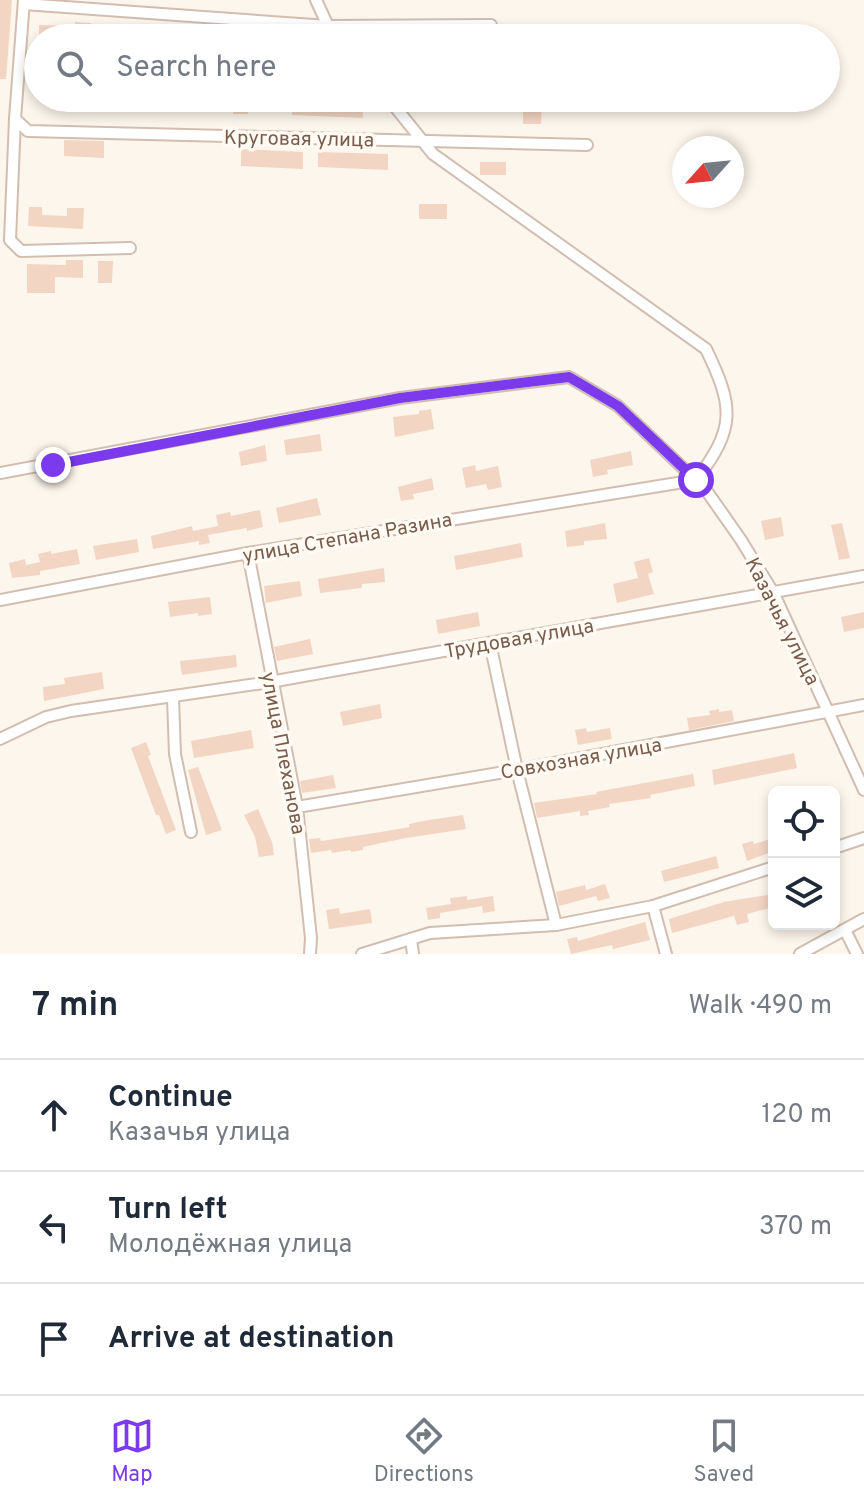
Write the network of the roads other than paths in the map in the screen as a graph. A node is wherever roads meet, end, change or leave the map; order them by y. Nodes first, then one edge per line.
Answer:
1 (316, 0) edge
2 (24, 2) edge
3 (303, 24) edge
4 (327, 24) edge
5 (399, 112) edge
6 (15, 119) junction
7 (423, 141) junction
8 (587, 145) dead end
9 (130, 248) dead end
10 (0, 473) edge
11 (696, 480) junction
12 (248, 553) junction
13 (864, 576) edge
14 (774, 594) junction
15 (0, 600) edge
16 (490, 643) junction
17 (270, 682) junction
18 (173, 698) junction
19 (864, 705) edge
20 (828, 712) junction
21 (0, 739) edge
22 (517, 770) junction
23 (864, 790) edge
24 (297, 807) junction
25 (191, 832) dead end
26 (864, 838) edge
27 (840, 846) edge
28 (768, 869) edge
29 (653, 906) junction
30 (864, 919) edge
31 (556, 925) junction
32 (845, 930) junction
33 (411, 939) junction
34 (310, 954) edge
35 (362, 954) edge
36 (413, 954) edge
37 (666, 954) edge
38 (800, 954) edge
39 (857, 954) edge

1 - 4 street
2 - 3 street
2 - 6 street
5 - 7 street
6 - 7 street, Круговая улица
6 - 9 street
7 - 8 street, Круговая улица
7 - 11 street
10 - 11 street, Казачья улица
11 - 12 street, улица Степана Разина
11 - 14 street, Казачья улица
12 - 15 street, улица Степана Разина
12 - 17 street, улица Плеханова
13 - 14 street, Трудовая улица
14 - 16 street, Трудовая улица
14 - 20 street, Казачья улица
16 - 17 street, Трудовая улица
16 - 22 street
17 - 18 street, Трудовая улица
17 - 24 street, улица Плеханова
18 - 21 street, Трудовая улица
18 - 25 street
19 - 20 street, Совхозная улица
20 - 22 street, Совхозная улица
20 - 23 street, Казачья улица
22 - 24 street, Совхозная улица
22 - 31 street
24 - 34 street, улица Плеханова
26 - 27 street
28 - 29 street
29 - 31 street
29 - 37 street
30 - 32 street
31 - 33 street
32 - 38 street
32 - 39 street
33 - 35 street
33 - 36 street

